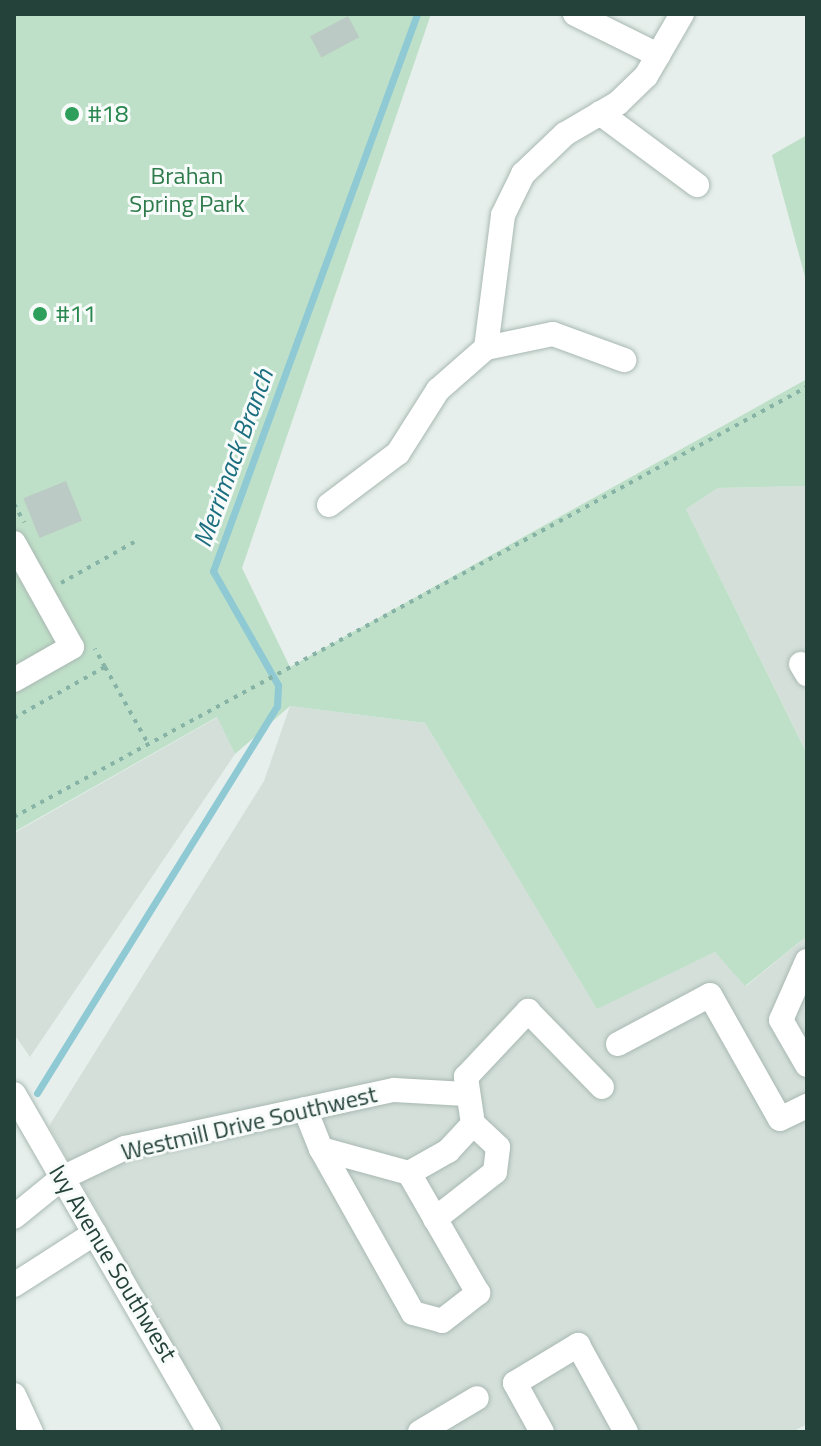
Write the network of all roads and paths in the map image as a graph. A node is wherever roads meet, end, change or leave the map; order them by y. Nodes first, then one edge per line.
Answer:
1 (575, 14) edge
2 (682, 14) edge
3 (658, 55) junction
4 (600, 113) junction
5 (697, 185) dead end
6 (486, 348) junction
7 (624, 360) dead end
8 (807, 387) edge
9 (329, 505) dead end
10 (134, 542) dead end
11 (14, 543) edge
12 (59, 584) dead end
13 (105, 667) dead end
14 (14, 680) edge
15 (149, 745) junction
16 (14, 817) edge
17 (807, 961) edge
18 (618, 1044) dead end
19 (807, 1065) edge
20 (602, 1087) dead end
21 (14, 1094) edge
22 (466, 1094) junction
23 (807, 1106) edge
24 (305, 1109) junction
25 (473, 1124) junction
26 (321, 1149) junction
27 (409, 1173) junction
28 (62, 1178) junction
29 (14, 1217) edge
30 (435, 1219) junction
31 (95, 1233) junction
32 (14, 1285) edge
33 (14, 1395) edge
34 (477, 1398) dead end
35 (31, 1432) edge
36 (209, 1432) edge
37 (420, 1432) edge
38 (542, 1432) edge
39 (626, 1432) edge

1 - 3 street
2 - 3 street
3 - 4 street
4 - 5 street
4 - 6 street
6 - 7 street
6 - 9 street
8 - 15 path
10 - 12 path
11 - 14 street
13 - 15 path
15 - 16 path
17 - 19 street
18 - 23 street
20 - 22 street
21 - 28 street, Ivy Avenue Southwest
22 - 24 street, Westmill Drive Southwest
22 - 25 street
24 - 26 street
24 - 28 street, Westmill Drive Southwest
25 - 27 street
25 - 30 street
26 - 27 street
26 - 30 street
27 - 30 street
28 - 29 street, Westmill Drive Southwest
28 - 31 street, Ivy Avenue Southwest
31 - 32 street
31 - 36 street, Ivy Avenue Southwest
33 - 35 street
34 - 37 street
38 - 39 street

